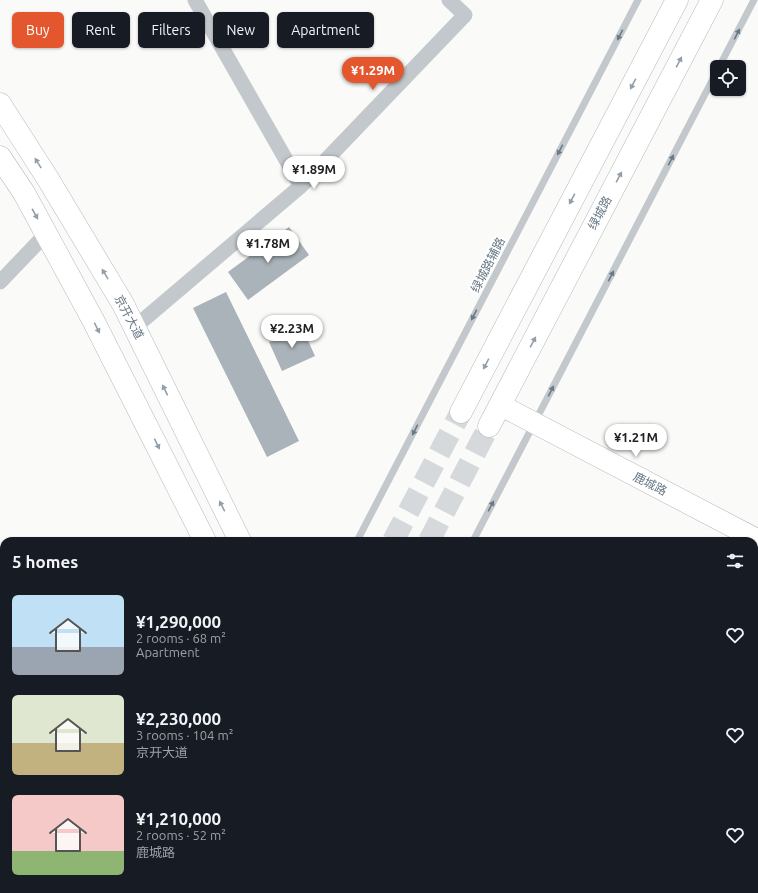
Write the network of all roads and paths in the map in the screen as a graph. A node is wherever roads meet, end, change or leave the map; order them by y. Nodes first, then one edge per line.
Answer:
1 (195, 0) edge
2 (449, 0) edge
3 (638, 0) edge
4 (677, 0) edge
5 (712, 0) edge
6 (754, 0) edge
7 (723, 60) edge
8 (710, 85) edge
9 (0, 104) edge
10 (0, 157) edge
11 (301, 186) junction
12 (46, 234) junction
13 (0, 282) edge
14 (135, 327) junction
15 (500, 405) junction
16 (461, 412) tunnel mouth
17 (534, 424) junction
18 (489, 426) tunnel mouth
19 (203, 537) edge
20 (238, 537) edge
21 (359, 537) edge
22 (475, 537) edge
23 (752, 537) edge

1 - 11 street
2 - 11 street
3 -> 21 lane, 绿城路辅路
4 -> 16 main road
15 -> 5 main road, 绿城路
7 -> 6 lane
17 -> 8 lane
14 -> 9 main road, 京开大道
10 -> 12 main road
11 - 14 street
12 - 13 street
12 -> 19 main road
20 -> 14 main road, 京开大道
15 - 17 street, 鹿城路
15 - 18 main road, 绿城路
22 -> 17 lane
17 - 23 street, 鹿城路

